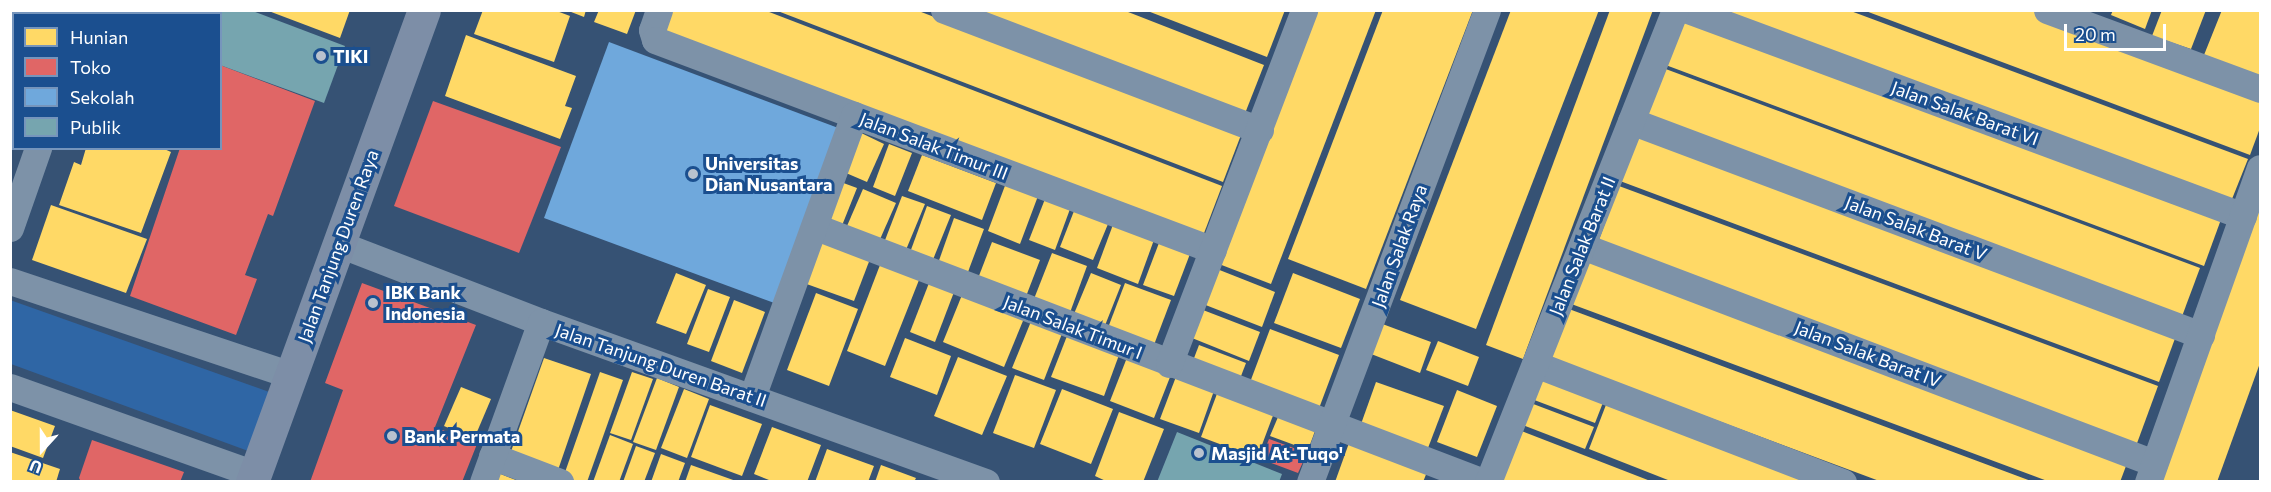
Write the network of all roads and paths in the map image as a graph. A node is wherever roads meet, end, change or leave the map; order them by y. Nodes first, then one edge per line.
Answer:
1 (424, 10) edge
2 (659, 10) edge
3 (944, 10) edge
4 (1304, 10) edge
5 (1487, 10) edge
6 (1675, 10) edge
7 (1688, 10) edge
8 (2047, 10) edge
9 (2260, 89) edge
10 (854, 115) junction
11 (1631, 121) junction
12 (1260, 130) junction
13 (37, 150) edge
14 (2260, 168) edge
15 (2243, 216) junction
16 (816, 227) junction
17 (10, 228) edge
18 (339, 244) junction
19 (1582, 246) junction
20 (1213, 250) junction
21 (10, 281) edge
22 (541, 322) junction
23 (2200, 335) junction
24 (1168, 364) junction
25 (1535, 364) junction
26 (291, 375) junction
27 (10, 387) edge
28 (752, 397) junction
29 (1332, 424) junction
30 (492, 456) junction
31 (2151, 472) edge
32 (958, 477) edge
33 (253, 478) edge
34 (483, 482) edge
35 (560, 482) edge
36 (986, 482) edge
37 (1310, 482) edge
38 (1483, 482) edge
39 (1488, 482) edge
40 (1843, 482) edge

1 - 18 main road, Jalan Tanjung Duren Raya
2 - 10 street, Jalan Salak Timur III
3 - 12 street
4 - 12 street
5 - 29 street, Jalan Salak Raya
6 - 11 street, Jalan Salak Barat II
7 - 15 street, Jalan Salak Barat VI
8 - 9 street
10 - 16 street
10 - 20 street, Jalan Salak Timur III
11 - 19 street, Jalan Salak Barat II
11 - 23 street, Jalan Salak Barat V
12 - 20 street
13 - 17 street
14 - 15 street
15 - 23 street
16 - 24 street, Jalan Salak Timur I
16 - 28 street
18 - 22 street, Jalan Tanjung Duren Barat II
18 - 26 main road, Jalan Tanjung Duren Raya
19 - 25 street, Jalan Salak Barat II
19 - 31 street, Jalan Salak Barat IV
20 - 24 street
21 - 26 street
22 - 28 street, Jalan Tanjung Duren Barat II
22 - 30 street
23 - 31 street
24 - 29 street, Jalan Salak Timur I
25 - 39 street, Jalan Salak Barat II
25 - 40 street
26 - 33 main road, Jalan Tanjung Duren Raya
27 - 33 street
28 - 32 street, Jalan Tanjung Duren Barat II
29 - 37 street, Jalan Salak Raya
29 - 38 street, Jalan Salak Timur I
30 - 34 street
30 - 35 street
32 - 36 street, Jalan Tanjung Duren Barat II

